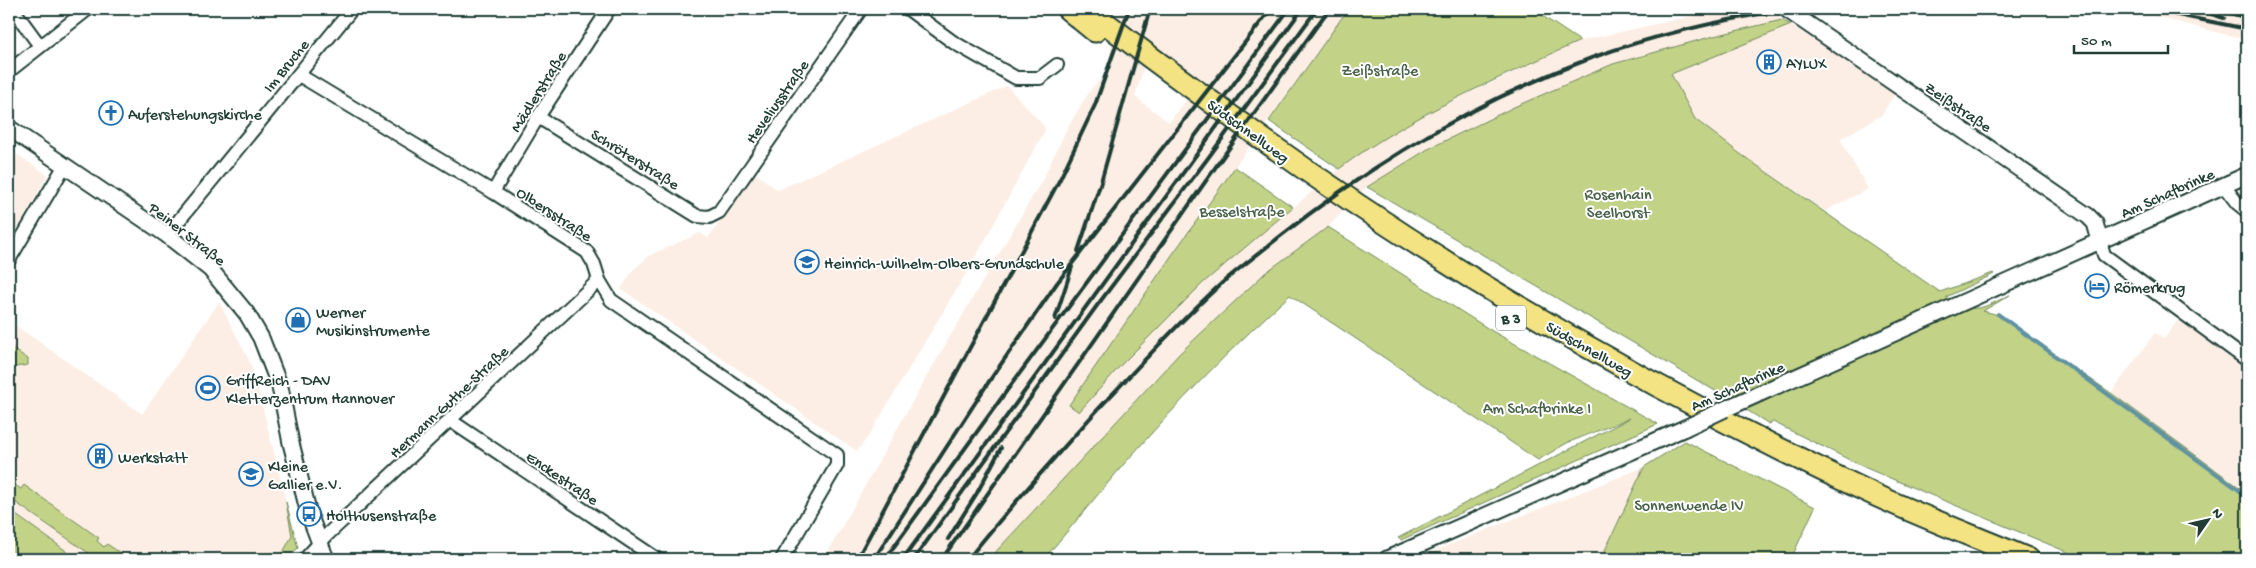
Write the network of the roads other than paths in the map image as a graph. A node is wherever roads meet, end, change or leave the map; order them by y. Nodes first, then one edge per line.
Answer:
1 (13, 9) edge
2 (88, 9) edge
3 (352, 9) edge
4 (609, 9) edge
5 (861, 9) edge
6 (908, 9) edge
7 (1068, 9) edge
8 (1088, 9) edge
9 (1786, 9) edge
10 (40, 46) junction
11 (1057, 65) dead end
12 (9, 71) edge
13 (299, 75) junction
14 (538, 117) junction
15 (9, 128) edge
16 (64, 165) junction
17 (2247, 175) edge
18 (2224, 186) junction
19 (494, 192) junction
20 (2247, 211) edge
21 (719, 212) joint
22 (166, 235) junction
23 (2100, 241) junction
24 (9, 260) edge
25 (599, 280) junction
26 (2247, 360) edge
27 (451, 421) junction
28 (319, 545) junction
29 (305, 559) edge
30 (326, 559) edge
31 (657, 559) edge
32 (782, 559) edge
33 (1387, 559) edge
34 (1995, 559) edge
35 (2028, 559) edge

1 - 10 street
2 - 10 street
3 - 13 street, Im Bruche
4 - 14 street, Mädlerstraße
5 - 21 street, Heveliusstraße
6 - 11 street
7 - 34 highway, Südschnellweg / B 3
8 - 35 highway, Südschnellweg / B 3
9 - 23 street, Zeißstraße
10 - 12 street
13 - 19 street, Olbersstraße
13 - 22 street, Im Bruche
14 - 19 street, Mädlerstraße
14 - 21 street, Schröterstraße
15 - 16 street, Peiner Straße
16 - 22 street, Peiner Straße
16 - 24 street
17 - 18 street, Am Schafbrinke
18 - 20 street
18 - 23 street, Am Schafbrinke
19 - 25 street, Olbersstraße
22 - 28 street, Peiner Straße
23 - 26 street
23 - 33 street, Am Schafbrinke, bridge
25 - 27 street, Hermann-Guthe-Straße
25 - 32 street, Olbersstraße
27 - 28 street, Hermann-Guthe-Straße
27 - 31 street, Enckestraße
28 - 29 street
28 - 30 street, Peiner Straße

